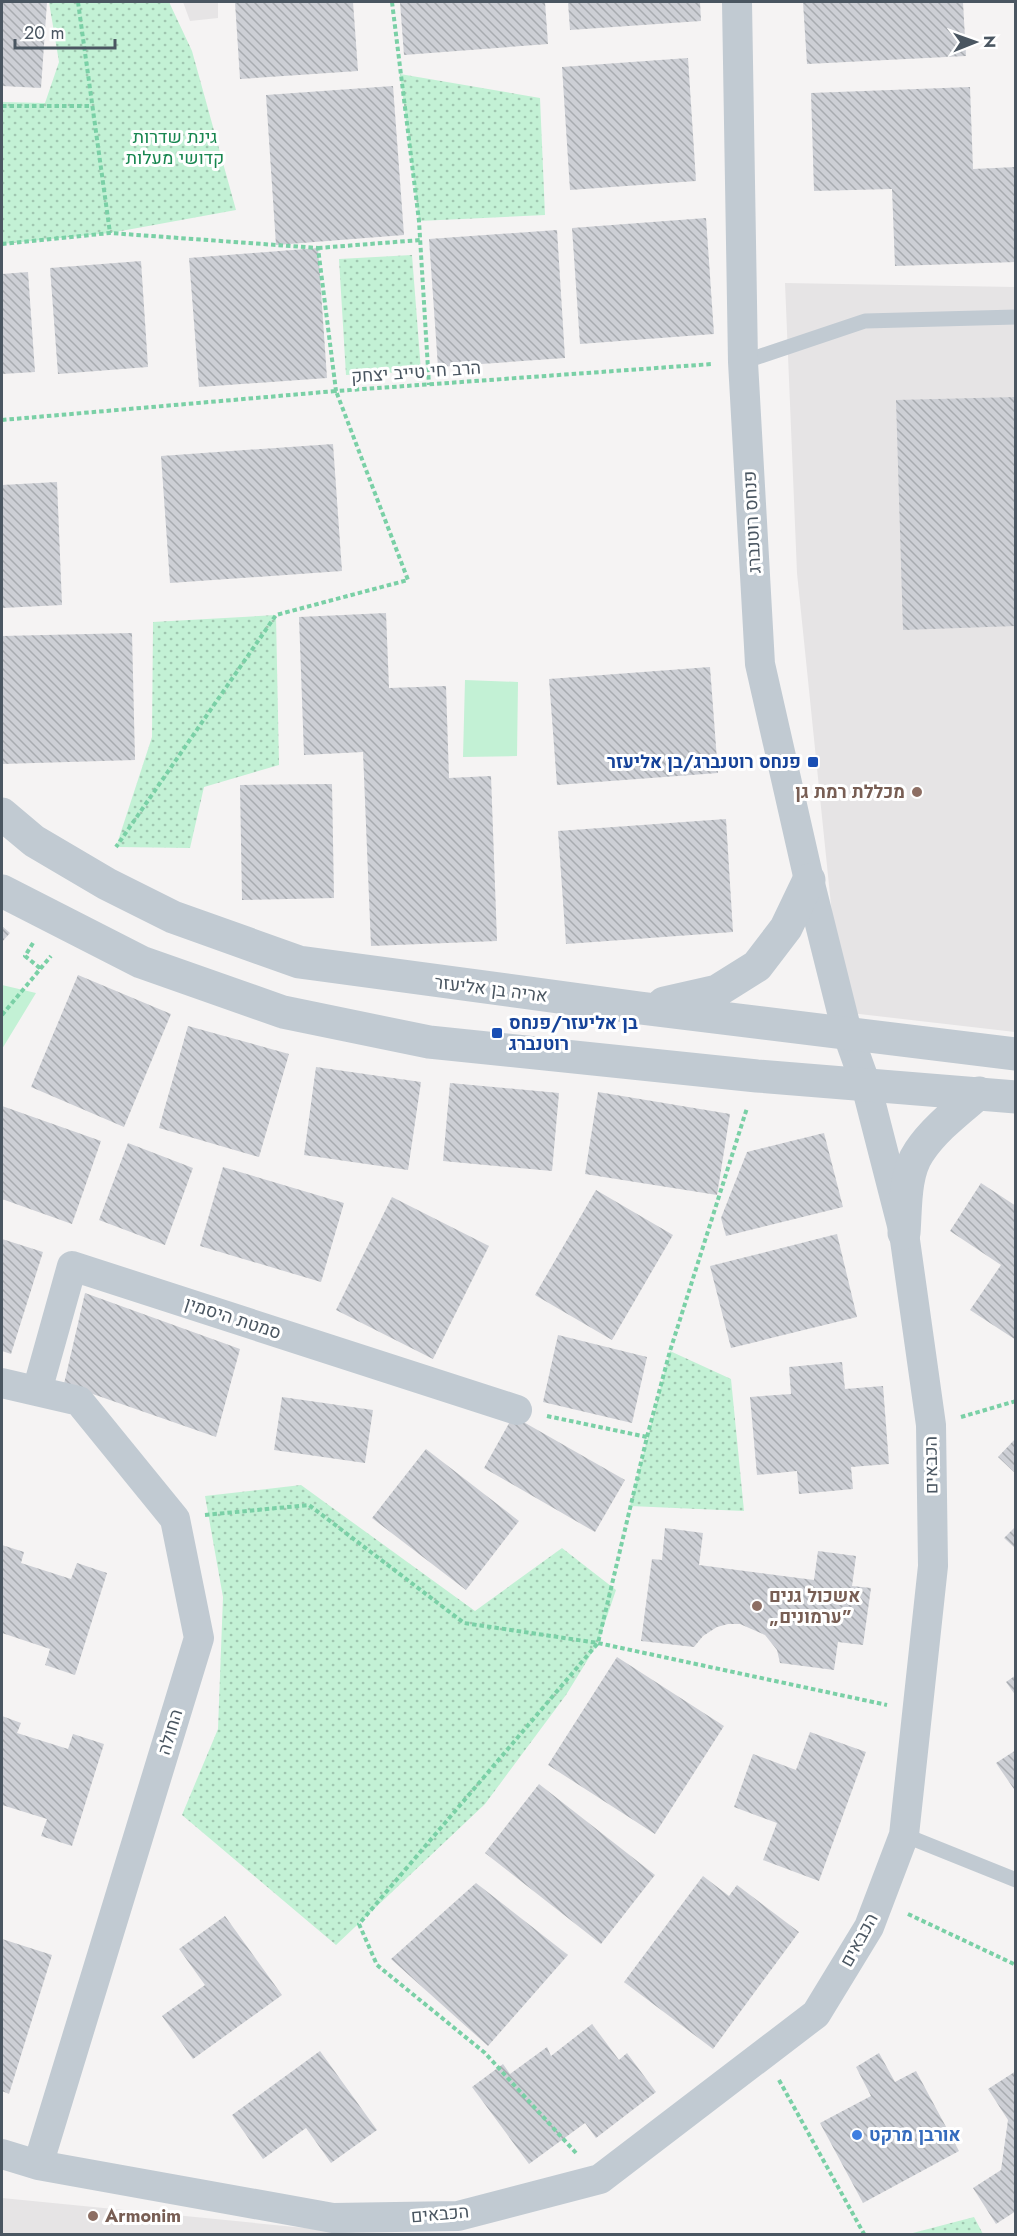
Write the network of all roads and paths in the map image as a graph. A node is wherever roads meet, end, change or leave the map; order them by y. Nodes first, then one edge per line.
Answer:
1 (78, 2) edge
2 (392, 2) edge
3 (737, 2) edge
4 (2, 106) edge
5 (92, 106) junction
6 (110, 232) junction
7 (421, 240) junction
8 (2, 244) edge
9 (318, 248) junction
10 (1016, 317) edge
11 (743, 362) junction
12 (429, 385) junction
13 (336, 392) junction
14 (2, 420) edge
15 (2, 814) edge
16 (116, 847) dead end
17 (809, 880) junction
18 (2, 891) edge
19 (51, 956) dead end
20 (640, 1008) junction
21 (2, 1015) edge
22 (847, 1032) junction
23 (1016, 1054) edge
24 (757, 1076) junction
25 (866, 1085) junction
26 (979, 1093) junction
27 (1016, 1098) edge
28 (904, 1233) junction
29 (2, 1383) edge
30 (37, 1391) junction
31 (1016, 1401) edge
32 (517, 1410) joint
33 (930, 1425) junction
34 (647, 1437) junction
35 (175, 1519) junction
36 (598, 1643) junction
37 (917, 1711) junction
38 (904, 1835) junction
39 (1016, 1880) edge
40 (879, 1901) junction
41 (1016, 1965) edge
42 (764, 2053) junction
43 (2, 2154) edge
44 (38, 2164) junction
45 (600, 2179) junction
46 (864, 2235) edge

1 - 5 path
2 - 7 path
3 - 11 street, פנחס רוטנברג
4 - 5 path
5 - 6 path
6 - 8 path
6 - 9 path
7 - 9 path
7 - 12 path
9 - 13 path, הרב חי טייב יצחק
10 - 11 lane
11 - 12 path, הרב חי טייב יצחק
11 - 17 street, פנחס רוטנברג
12 - 13 path, הרב חי טייב יצחק
13 - 14 path
13 - 16 path
15 - 20 street, אריה בן אליעזר
17 - 20 street
17 - 22 street, פנחס רוטנברג
18 - 24 street
19 - 21 path
20 - 22 street, אריה בן אליעזר
22 - 23 street, אריה בן אליעזר
22 - 25 street, הכבאים
24 - 25 street
24 - 34 path
25 - 26 street
25 - 28 street, הכבאים
26 - 27 street
26 - 28 street
28 - 33 street, הכבאים
29 - 30 street, החולה
30 - 32 street, סמטת היסמין
30 - 35 street, החולה
31 - 33 path
32 - 34 path
33 - 37 street, הכבאים
34 - 36 path
35 - 36 path
35 - 44 street, החולה
36 - 37 path
36 - 45 path
37 - 38 street, הכבאים
38 - 39 lane
38 - 40 street, הכבאים
40 - 41 path
40 - 42 street, הכבאים
42 - 45 street, הכבאים
42 - 46 path
43 - 44 street, הכבאים
44 - 45 street, הכבאים

